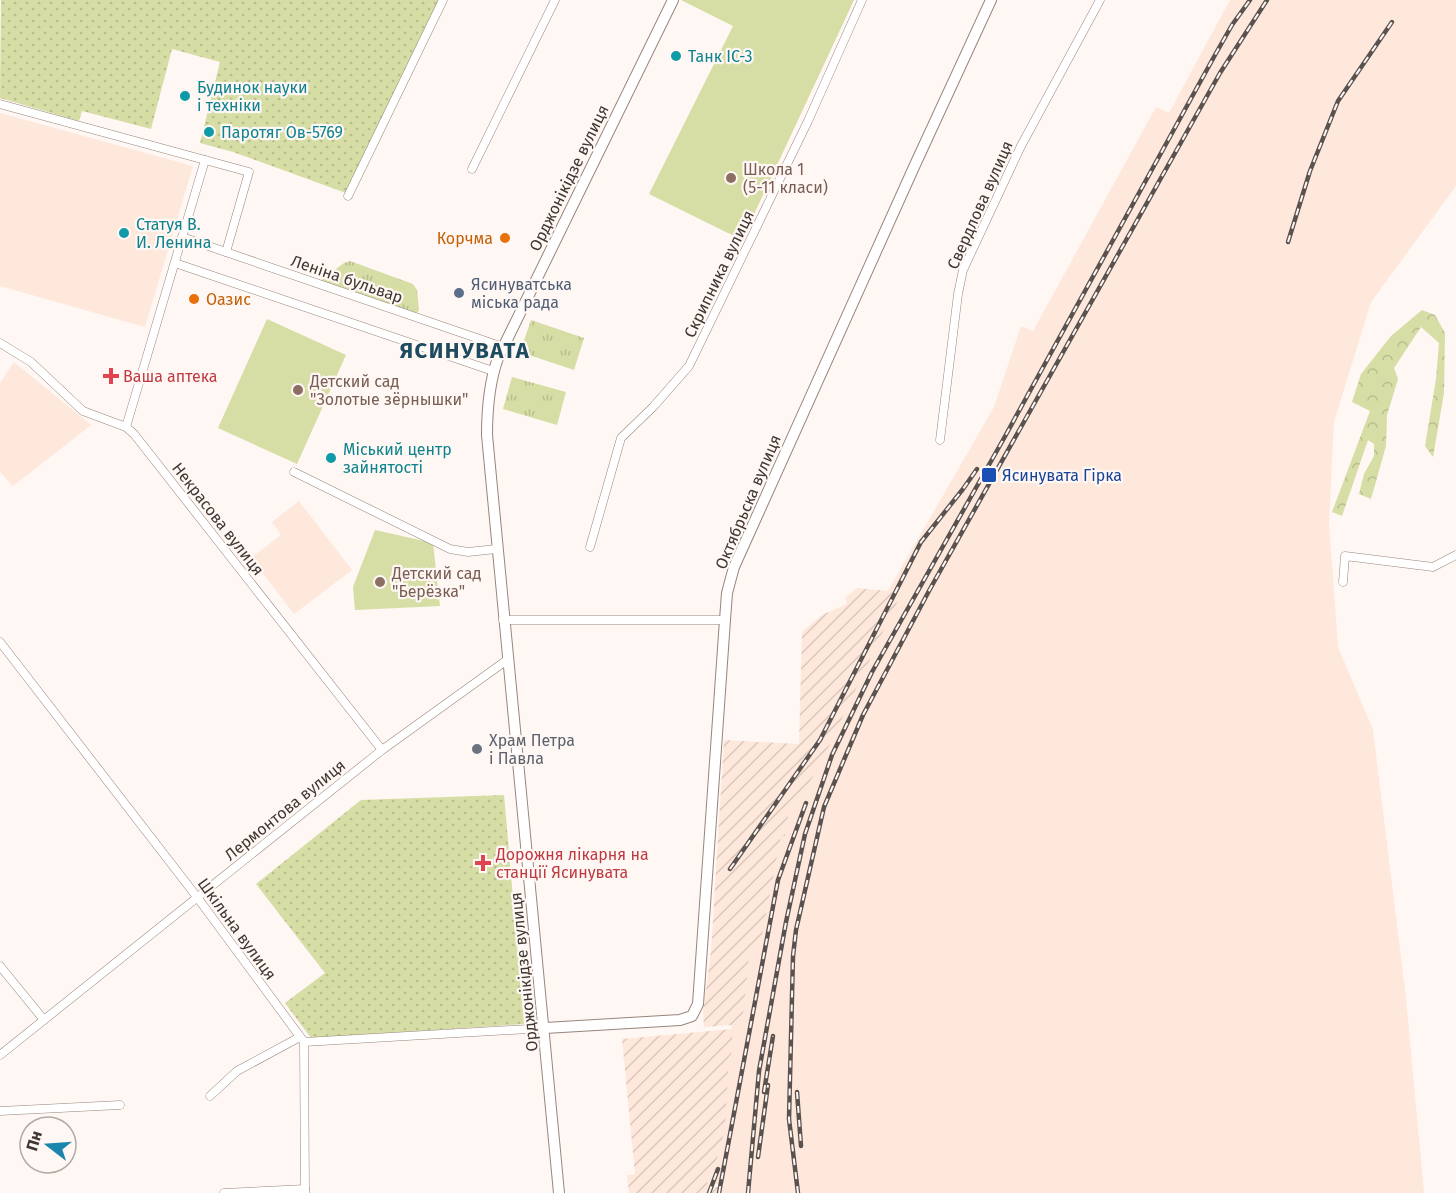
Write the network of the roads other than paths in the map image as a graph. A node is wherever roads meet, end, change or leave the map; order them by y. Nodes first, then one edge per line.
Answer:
1 (442, 0) edge
2 (555, 0) edge
3 (673, 0) edge
4 (862, 0) edge
5 (991, 0) edge
6 (1100, 0) edge
7 (0, 104) edge
8 (205, 160) junction
9 (472, 169) dead end
10 (348, 196) dead end
11 (182, 237) junction
12 (226, 252) junction
13 (175, 263) junction
14 (0, 343) edge
15 (503, 347) junction
16 (493, 371) junction
17 (126, 427) junction
18 (940, 440) dead end
19 (294, 472) dead end
20 (590, 547) dead end
21 (496, 549) junction
22 (1456, 555) edge
23 (1342, 582) dead end
24 (503, 620) junction
25 (725, 620) junction
26 (0, 642) edge
27 (507, 660) junction
28 (382, 750) junction
29 (197, 897) junction
30 (0, 966) edge
31 (44, 1020) junction
32 (545, 1028) junction
33 (302, 1039) junction
34 (0, 1055) edge
35 (210, 1096) dead end
36 (120, 1105) dead end
37 (0, 1111) edge
38 (305, 1191) edge
39 (224, 1193) edge
40 (560, 1193) edge

1 - 10 street
2 - 9 street
3 - 15 main road, Орджонікідзе вулиця
4 - 20 street, Скрипника вулиця
5 - 25 main road, Октябрьска вулиця
6 - 18 street, Свердлова вулиця
7 - 8 street
8 - 11 street
8 - 12 street
11 - 12 street, Леніна бульвар
11 - 13 street
12 - 15 street, Леніна бульвар
13 - 16 street
13 - 17 street
14 - 17 street, Некрасова вулиця
15 - 16 main road, Орджонікідзе вулиця
16 - 21 main road, Орджонікідзе вулиця
17 - 28 street, Некрасова вулиця
19 - 21 street
21 - 24 main road, Орджонікідзе вулиця
22 - 23 street
24 - 25 street
24 - 27 main road, Орджонікідзе вулиця
25 - 32 main road, Октябрьска вулиця
26 - 29 street, Шкільна вулиця
27 - 28 street, Лермонтова вулиця
27 - 32 main road, Орджонікідзе вулиця
28 - 29 street, Лермонтова вулиця
29 - 31 street, Лермонтова вулиця
29 - 33 street, Шкільна вулиця
30 - 31 street
31 - 34 street, Лермонтова вулиця
32 - 33 street
32 - 40 main road, Орджонікідзе вулиця
33 - 35 street
33 - 38 street
36 - 37 street
38 - 39 street

